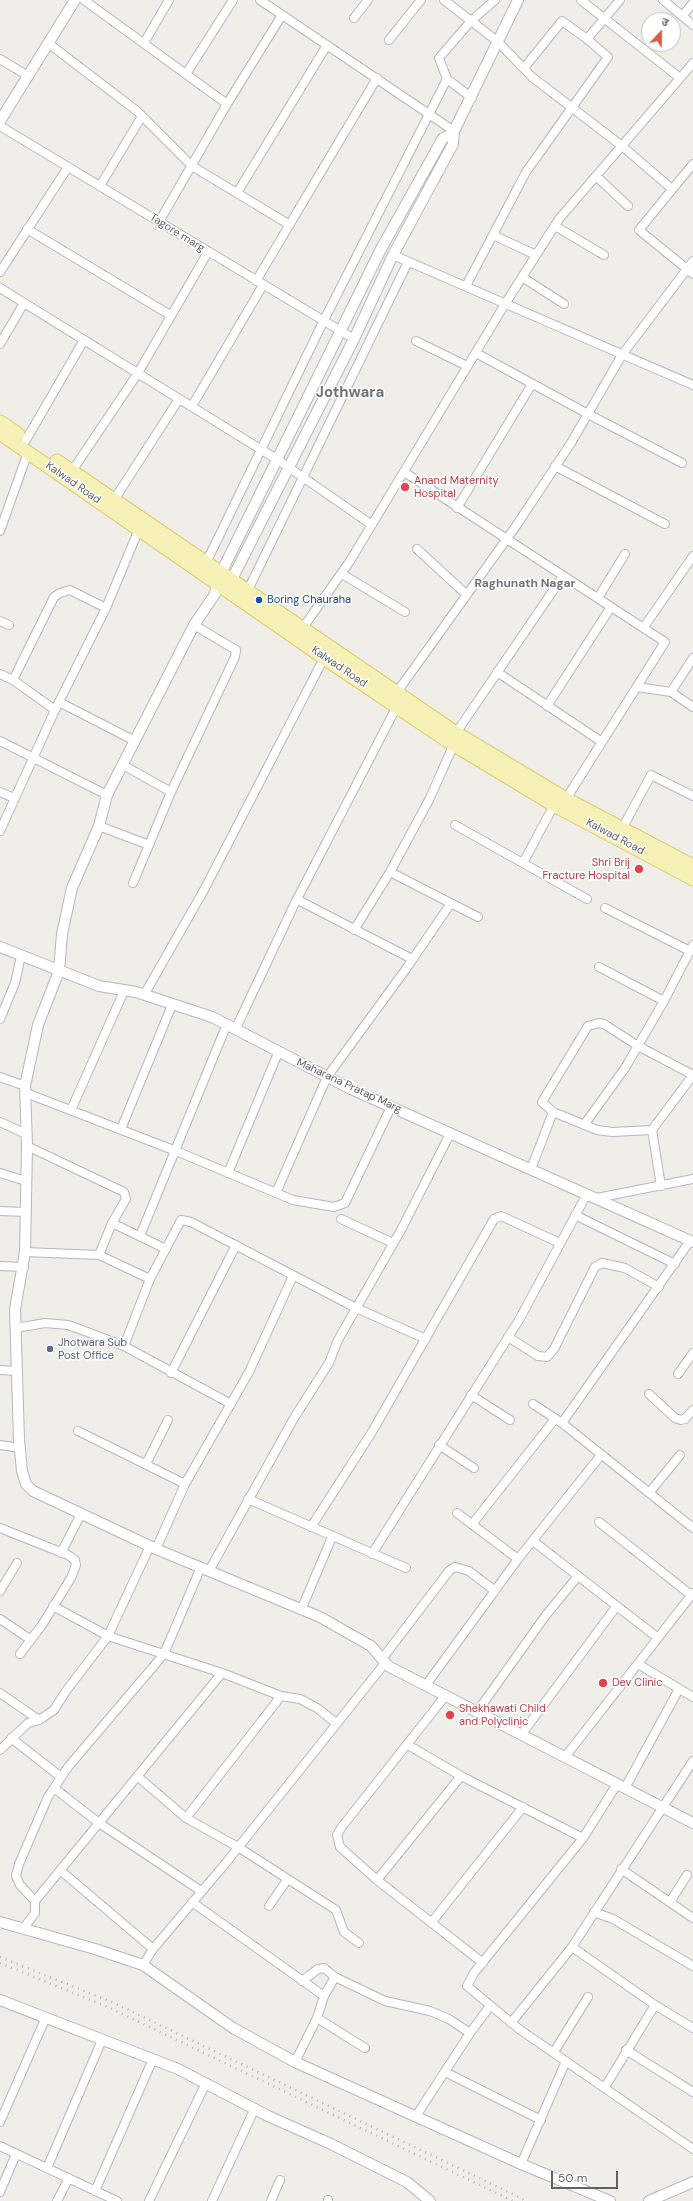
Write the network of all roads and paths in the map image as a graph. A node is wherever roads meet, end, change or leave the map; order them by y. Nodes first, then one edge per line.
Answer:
1 (75, 0) edge
2 (84, 0) edge
3 (169, 0) edge
4 (233, 0) edge
5 (260, 0) edge
6 (368, 0) edge
7 (422, 0) edge
8 (444, 0) edge
9 (495, 0) edge
10 (517, 0) edge
11 (581, 0) edge
12 (620, 0) edge
13 (663, 0) edge
14 (693, 3) edge
15 (282, 15) junction
16 (682, 16) junction
17 (354, 18) dead end
18 (604, 19) junction
19 (471, 21) junction
20 (693, 25) edge
21 (587, 38) junction
22 (389, 40) dead end
23 (497, 41) junction
24 (48, 43) junction
25 (144, 43) junction
26 (327, 45) junction
27 (0, 59) edge
28 (693, 63) edge
29 (524, 68) junction
30 (186, 74) junction
31 (28, 76) junction
32 (377, 78) junction
33 (680, 78) junction
34 (447, 79) junction
35 (472, 98) junction
36 (227, 104) junction
37 (572, 108) junction
38 (430, 114) junction
39 (142, 116) junction
40 (0, 121) edge
41 (0, 126) edge
42 (454, 132) junction
43 (622, 146) junction
44 (693, 164) edge
45 (192, 166) junction
46 (68, 167) junction
47 (596, 176) junction
48 (100, 186) junction
49 (672, 190) junction
50 (236, 193) junction
51 (628, 206) dead end
52 (159, 222) junction
53 (290, 225) junction
54 (555, 226) junction
55 (27, 229) junction
56 (493, 235) junction
57 (208, 252) junction
58 (393, 255) junction
59 (536, 255) junction
60 (604, 255) dead end
61 (693, 261) edge
62 (408, 262) junction
63 (690, 271) edge
64 (0, 272) edge
65 (522, 277) junction
66 (259, 283) junction
67 (466, 286) junction
68 (0, 288) edge
69 (24, 303) junction
70 (505, 304) junction
71 (564, 304) dead end
72 (170, 314) junction
73 (323, 322) junction
74 (341, 332) junction
75 (354, 339) junction
76 (84, 340) junction
77 (416, 341) dead end
78 (0, 344) edge
79 (476, 353) junction
80 (622, 355) junction
81 (467, 366) junction
82 (138, 373) junction
83 (532, 384) junction
84 (693, 385) edge
85 (179, 399) junction
86 (192, 406) junction
87 (588, 414) junction
88 (0, 422) edge
89 (0, 433) edge
90 (27, 446) junction
91 (261, 449) junction
92 (278, 460) junction
93 (682, 463) dead end
94 (555, 466) junction
95 (289, 468) junction
96 (72, 471) junction
97 (404, 472) junction
98 (302, 477) junction
99 (114, 500) junction
100 (457, 508) junction
101 (665, 524) dead end
102 (372, 525) junction
103 (139, 529) junction
104 (0, 531) edge
105 (506, 539) junction
106 (417, 549) dead end
107 (625, 554) dead end
108 (693, 556) edge
109 (206, 563) junction
110 (342, 574) junction
111 (563, 576) junction
112 (222, 584) junction
113 (247, 592) junction
114 (466, 594) junction
115 (598, 598) junction
116 (611, 606) junction
117 (106, 608) junction
118 (405, 612) dead end
119 (0, 621) edge
120 (9, 625) dead end
121 (194, 625) junction
122 (644, 627) junction
123 (302, 629) junction
124 (324, 658) junction
125 (693, 658) edge
126 (498, 672) junction
127 (0, 674) edge
128 (13, 680) junction
129 (637, 687) junction
130 (671, 692) junction
131 (395, 701) junction
132 (59, 702) junction
133 (547, 706) junction
134 (693, 707) edge
135 (55, 710) junction
136 (455, 739) junction
137 (0, 741) edge
138 (135, 741) junction
139 (602, 742) junction
140 (33, 758) junction
141 (123, 765) junction
142 (0, 792) edge
143 (171, 792) junction
144 (107, 795) junction
145 (693, 796) edge
146 (14, 798) junction
147 (560, 802) junction
148 (455, 825) dead end
149 (99, 826) junction
150 (622, 829) junction
151 (0, 831) edge
152 (149, 845) junction
153 (523, 863) junction
154 (693, 866) edge
155 (390, 872) junction
156 (693, 878) edge
157 (133, 882) dead end
158 (586, 899) dead end
159 (298, 900) junction
160 (451, 903) junction
161 (605, 908) dead end
162 (478, 917) dead end
163 (354, 930) junction
164 (0, 947) edge
165 (692, 948) edge
166 (21, 956) junction
167 (412, 960) junction
168 (599, 967) dead end
169 (59, 971) junction
170 (124, 991) junction
171 (144, 995) junction
172 (664, 1001) junction
173 (172, 1005) junction
174 (0, 1019) edge
175 (232, 1026) junction
176 (638, 1046) junction
177 (278, 1053) junction
178 (693, 1075) edge
179 (0, 1077) edge
180 (327, 1077) junction
181 (25, 1090) junction
182 (391, 1107) junction
183 (71, 1110) junction
184 (554, 1112) junction
185 (0, 1122) edge
186 (584, 1125) junction
187 (121, 1130) junction
188 (652, 1130) junction
189 (26, 1134) junction
190 (450, 1134) junction
191 (26, 1146) junction
192 (176, 1151) junction
193 (531, 1170) junction
194 (228, 1173) junction
195 (0, 1174) edge
196 (693, 1179) edge
197 (26, 1180) junction
198 (660, 1186) junction
199 (276, 1193) junction
200 (587, 1194) junction
201 (598, 1198) junction
202 (0, 1211) edge
203 (26, 1212) junction
204 (575, 1215) junction
205 (341, 1219) dead end
206 (112, 1223) junction
207 (140, 1236) junction
208 (692, 1242) edge
209 (394, 1243) junction
210 (560, 1243) junction
211 (236, 1246) junction
212 (166, 1249) junction
213 (25, 1252) junction
214 (99, 1255) junction
215 (675, 1264) junction
216 (0, 1266) edge
217 (24, 1267) junction
218 (293, 1276) junction
219 (150, 1279) junction
220 (658, 1287) junction
221 (356, 1308) junction
222 (16, 1328) junction
223 (508, 1338) junction
224 (426, 1339) junction
225 (124, 1346) junction
226 (693, 1353) edge
227 (0, 1370) edge
228 (17, 1371) junction
229 (171, 1373) junction
230 (678, 1374) dead end
231 (649, 1394) dead end
232 (472, 1395) junction
233 (231, 1404) junction
234 (533, 1404) dead end
235 (692, 1413) edge
236 (168, 1420) dead end
237 (510, 1420) dead end
238 (558, 1421) junction
239 (78, 1431) dead end
240 (0, 1445) edge
241 (440, 1445) junction
242 (20, 1448) junction
243 (601, 1455) junction
244 (680, 1455) dead end
245 (146, 1464) junction
246 (474, 1468) dead end
247 (185, 1484) junction
248 (649, 1493) junction
249 (248, 1499) junction
250 (457, 1513) dead end
251 (81, 1514) junction
252 (599, 1522) dead end
253 (473, 1524) junction
254 (692, 1526) edge
255 (311, 1527) junction
256 (0, 1528) edge
257 (332, 1537) junction
258 (532, 1541) junction
259 (153, 1547) junction
260 (61, 1553) junction
261 (372, 1554) junction
262 (518, 1559) junction
263 (17, 1563) dead end
264 (406, 1568) dead end
265 (205, 1569) junction
266 (578, 1576) junction
267 (0, 1590) edge
268 (496, 1591) junction
269 (692, 1594) edge
270 (53, 1606) junction
271 (616, 1606) junction
272 (301, 1610) junction
273 (0, 1619) edge
274 (108, 1636) junction
275 (658, 1638) junction
276 (31, 1640) junction
277 (20, 1654) dead end
278 (164, 1654) junction
279 (384, 1661) junction
280 (638, 1664) junction
281 (222, 1673) junction
282 (426, 1685) junction
283 (680, 1689) junction
284 (0, 1693) edge
285 (446, 1695) junction
286 (282, 1696) junction
287 (693, 1697) edge
288 (477, 1712) junction
289 (39, 1720) junction
290 (336, 1723) junction
291 (521, 1734) junction
292 (11, 1738) junction
293 (408, 1745) junction
294 (0, 1750) edge
295 (565, 1758) junction
296 (693, 1761) edge
297 (137, 1776) junction
298 (460, 1776) junction
299 (61, 1778) junction
300 (621, 1786) junction
301 (54, 1788) junction
302 (522, 1807) junction
303 (661, 1807) junction
304 (186, 1818) junction
305 (99, 1823) junction
306 (693, 1823) edge
307 (583, 1838) junction
308 (238, 1847) junction
309 (621, 1869) junction
310 (60, 1870) junction
311 (687, 1875) dead end
312 (287, 1880) junction
313 (377, 1880) junction
314 (201, 1891) junction
315 (35, 1901) junction
316 (192, 1902) junction
317 (670, 1902) junction
318 (269, 1906) dead end
319 (594, 1912) junction
320 (693, 1918) edge
321 (0, 1922) edge
322 (431, 1923) junction
323 (23, 1929) junction
324 (359, 1944) dead end
325 (572, 1947) junction
326 (153, 1949) junction
327 (483, 1963) junction
328 (143, 1966) junction
329 (693, 1966) edge
330 (335, 1977) junction
331 (302, 1981) junction
332 (324, 1996) junction
333 (588, 1997) dead end
334 (0, 2000) edge
335 (655, 2005) junction
336 (490, 2006) junction
337 (46, 2017) junction
338 (317, 2018) junction
339 (511, 2023) junction
340 (693, 2028) edge
341 (470, 2033) junction
342 (102, 2040) junction
343 (365, 2048) dead end
344 (626, 2050) junction
345 (554, 2052) junction
346 (153, 2059) junction
347 (566, 2060) junction
348 (295, 2062) junction
349 (445, 2072) junction
350 (206, 2083) junction
351 (604, 2087) junction
352 (693, 2092) edge
353 (255, 2108) junction
354 (416, 2116) junction
355 (541, 2120) junction
356 (0, 2122) edge
357 (0, 2146) edge
358 (693, 2148) edge
359 (16, 2154) junction
360 (521, 2164) junction
361 (47, 2168) junction
362 (69, 2178) junction
363 (280, 2180) dead end
364 (693, 2182) edge
365 (95, 2191) junction
366 (0, 2192) edge
367 (58, 2201) edge
368 (116, 2201) edge
369 (149, 2201) edge
370 (212, 2201) edge
371 (271, 2201) edge
372 (430, 2201) edge
373 (610, 2201) edge
374 (650, 2201) edge

1 - 24 street
2 - 25 street
3 - 25 street
4 - 30 street
5 - 15 street
6 - 17 street
7 - 22 street
8 - 19 street
9 - 19 street
10 - 23 street
11 - 18 street
12 - 18 street
13 - 16 street
14 - 16 street
15 - 26 street
15 - 36 street
16 - 20 street
18 - 21 street
18 - 33 street
19 - 23 street
19 - 34 street
21 - 29 street
21 - 37 street
23 - 29 street
23 - 35 street
24 - 31 street
24 - 39 street
25 - 30 street
26 - 32 street
26 - 50 street
27 - 31 street
28 - 33 street
29 - 37 street
30 - 36 street
31 - 40 street
32 - 38 street
32 - 53 street
33 - 43 street
34 - 35 street
34 - 38 street
35 - 42 street
36 - 45 street
37 - 43 street
37 - 56 street
38 - 42 street
38 - 73 street
39 - 45 street
39 - 48 street
41 - 46 street, Tagore marg
42 - 58 street
42 - 74 street
43 - 47 street
43 - 49 street
44 - 49 street
45 - 50 street
45 - 52 street
46 - 48 street, Tagore marg
46 - 55 street
47 - 51 street
47 - 54 street
48 - 52 street, Tagore marg
49 - 63 street
50 - 53 street
52 - 57 street, Tagore marg
53 - 66 street
54 - 59 street
54 - 60 street
55 - 64 street
55 - 72 street
56 - 59 street
56 - 67 street
57 - 66 street, Tagore marg
57 - 72 street
58 - 62 street
58 - 75 street
59 - 65 street
61 - 63 street
62 - 67 street
62 - 98 street
63 - 80 street
65 - 70 street
65 - 71 street
66 - 73 street, Tagore marg
66 - 86 street
67 - 70 street
68 - 69 street
69 - 76 street
69 - 78 street
70 - 79 street
70 - 80 street
72 - 82 street
73 - 74 street, Tagore marg
73 - 91 street
74 - 75 street, Tagore marg
74 - 92 street
75 - 95 street
76 - 82 street
76 - 90 street
77 - 81 street
79 - 81 street
79 - 83 street
80 - 84 street
80 - 87 street
81 - 97 street
82 - 85 street
82 - 96 street
83 - 87 street
83 - 100 street
85 - 86 street
85 - 99 street
86 - 91 street
87 - 93 street
87 - 94 street
88 - 90 main road, Kalwad Road
89 - 90 main road, Kalwad Road
90 - 96 main road, Kalwad Road
90 - 103 main road, Kalwad Road
90 - 104 street
91 - 92 street
91 - 109 street
92 - 95 street
92 - 112 street
94 - 101 street
94 - 105 street
95 - 98 street
95 - 112 street
96 - 99 main road, Kalwad Road
97 - 100 street
97 - 102 street
98 - 102 street
98 - 113 street
99 - 109 main road, Kalwad Road
100 - 105 street
102 - 110 street
103 - 112 main road, Kalwad Road
103 - 117 street
105 - 111 street
105 - 114 street
106 - 114 street
107 - 115 street
108 - 122 street
109 - 112 main road, Kalwad Road
110 - 118 street
110 - 123 street
111 - 115 street
111 - 126 street
112 - 113 main road, Kalwad Road
112 - 121 street
112 - 124 main road, Kalwad Road
113 - 123 main road, Kalwad Road
114 - 131 street
115 - 116 street
116 - 122 street
116 - 133 street
117 - 128 street
117 - 132 street
119 - 120 street
121 - 138 street
121 - 143 street
122 - 129 street
123 - 131 main road, Kalwad Road
124 - 131 main road, Kalwad Road
124 - 171 street
125 - 130 street
126 - 133 street
126 - 136 street
127 - 128 street
128 - 135 street
129 - 130 street
129 - 139 street
130 - 134 street
131 - 136 main road, Kalwad Road
131 - 159 street
132 - 135 street
132 - 138 street
133 - 139 street
135 - 140 street
136 - 147 main road, Kalwad Road
136 - 155 street
137 - 140 street
138 - 141 street
139 - 147 street
140 - 144 street
140 - 146 street
141 - 143 street
141 - 144 street
142 - 146 street
143 - 152 street
144 - 149 street
145 - 150 street
146 - 151 street
147 - 150 main road, Kalwad Road
147 - 153 street
147 - 156 main road, Kalwad Road
148 - 153 street
149 - 152 street
149 - 169 street
150 - 154 main road, Kalwad Road
152 - 157 street
153 - 158 street
155 - 160 street
155 - 163 street
159 - 163 street
159 - 175 street
160 - 162 street
160 - 167 street
161 - 165 street
163 - 167 street
164 - 166 street, Maharana Pratap Marg
165 - 172 street
166 - 169 street, Maharana Pratap Marg
166 - 174 street
167 - 180 street
168 - 172 street
169 - 170 street, Maharana Pratap Marg
169 - 181 street
170 - 171 street, Maharana Pratap Marg
170 - 183 street
171 - 173 street, Maharana Pratap Marg
172 - 176 street
173 - 175 street, Maharana Pratap Marg
173 - 187 street
175 - 177 street, Maharana Pratap Marg
175 - 192 street
176 - 178 street
176 - 184 street
176 - 186 street
177 - 180 street, Maharana Pratap Marg
177 - 194 street
178 - 188 street
179 - 181 street
180 - 182 street, Maharana Pratap Marg
180 - 199 street
181 - 183 street
181 - 189 street
182 - 190 street, Maharana Pratap Marg
182 - 199 street
183 - 187 street
184 - 186 street
184 - 193 street
185 - 189 street
186 - 188 street
187 - 192 street
188 - 198 street
189 - 191 street
190 - 193 street, Maharana Pratap Marg
190 - 209 street
191 - 197 street
191 - 206 street
192 - 194 street
192 - 207 street
193 - 200 street, Maharana Pratap Marg
194 - 199 street
195 - 197 street
196 - 198 street
197 - 203 street
198 - 201 street
200 - 201 street, Maharana Pratap Marg
200 - 204 street
201 - 208 street, Maharana Pratap Marg
202 - 203 street
203 - 213 street
204 - 210 street
204 - 215 street
205 - 209 street
206 - 207 street
206 - 214 street
207 - 212 street
208 - 215 street
209 - 221 street
210 - 223 street
210 - 224 street
211 - 212 street
211 - 218 street
211 - 229 street
212 - 219 street
213 - 214 street
213 - 217 street
214 - 219 street
215 - 220 street
216 - 217 street
217 - 222 street
218 - 221 street
218 - 233 street
219 - 225 street
220 - 223 street
220 - 238 street
221 - 224 street
221 - 249 street
222 - 225 street
222 - 228 street
223 - 232 street
224 - 255 street
225 - 229 street
226 - 230 street
227 - 228 street
228 - 242 street
229 - 233 street
231 - 235 street
232 - 237 street
232 - 241 street
233 - 247 street
234 - 238 street
236 - 245 street
238 - 243 street
238 - 253 street
239 - 245 street
240 - 242 street
241 - 246 street
241 - 261 street
242 - 251 street
243 - 248 street
243 - 258 street
244 - 248 street
245 - 247 street
247 - 259 street
248 - 254 street
249 - 255 street
249 - 265 street
250 - 253 street
251 - 259 street
251 - 260 street
252 - 269 street
253 - 262 street
255 - 257 street
256 - 260 street
257 - 261 street
257 - 272 street
258 - 262 street
258 - 266 street
259 - 265 street
259 - 274 street
260 - 270 street
261 - 264 street
262 - 268 street
263 - 267 street
265 - 272 street
265 - 278 street
266 - 271 street
266 - 288 street
268 - 279 street
268 - 282 street
269 - 275 street
270 - 274 street
270 - 276 street
271 - 275 street
271 - 291 street
272 - 279 street
273 - 276 street
274 - 278 street
274 - 289 street
275 - 280 street
276 - 277 street
278 - 281 street
278 - 299 street
279 - 282 street
279 - 290 street
280 - 283 street
280 - 295 street
281 - 286 street
281 - 297 street
282 - 285 street
283 - 287 street
283 - 300 street
284 - 289 street
285 - 288 street
285 - 293 street
286 - 290 street
286 - 304 street
288 - 291 street
289 - 292 street
290 - 308 street
291 - 295 street
292 - 294 street
292 - 299 street
293 - 298 street
293 - 313 street
295 - 300 street
296 - 303 street
297 - 304 street
297 - 305 street
298 - 302 street
298 - 313 street
299 - 301 street
300 - 303 street
300 - 307 street
301 - 305 street
301 - 315 street
302 - 307 street
302 - 322 street
303 - 306 street
303 - 309 street
304 - 308 street
305 - 310 street
305 - 314 street
307 - 327 street
308 - 312 street
308 - 314 street
309 - 317 street
309 - 319 street
310 - 315 street
310 - 326 street
311 - 317 street
312 - 318 street
312 - 324 street
313 - 322 street
314 - 316 street
315 - 323 street
316 - 326 street
316 - 331 street
317 - 320 street
319 - 325 street
319 - 329 street
321 - 323 street
322 - 327 street
323 - 328 street
325 - 335 street
325 - 339 street
326 - 328 street
327 - 336 street
328 - 348 street
330 - 331 street
330 - 332 street
330 - 341 street
331 - 332 street
332 - 338 street
333 - 345 street
334 - 337 street
335 - 340 street
335 - 344 street
336 - 339 street
336 - 341 street
337 - 342 street
337 - 356 street
338 - 343 street
338 - 348 street
339 - 345 street
341 - 349 street
342 - 346 street
342 - 361 street
344 - 351 street
344 - 352 street
345 - 347 street
346 - 350 street
346 - 365 street
347 - 351 street
347 - 355 street
348 - 354 street
349 - 354 street
349 - 355 street
350 - 353 street
350 - 369 street
351 - 358 street
353 - 370 street
353 - 372 street
354 - 360 street
355 - 360 street
357 - 359 street
359 - 361 street
359 - 366 street
360 - 373 street
361 - 362 street
362 - 365 street
362 - 367 street
363 - 371 street
364 - 374 street
365 - 368 street

